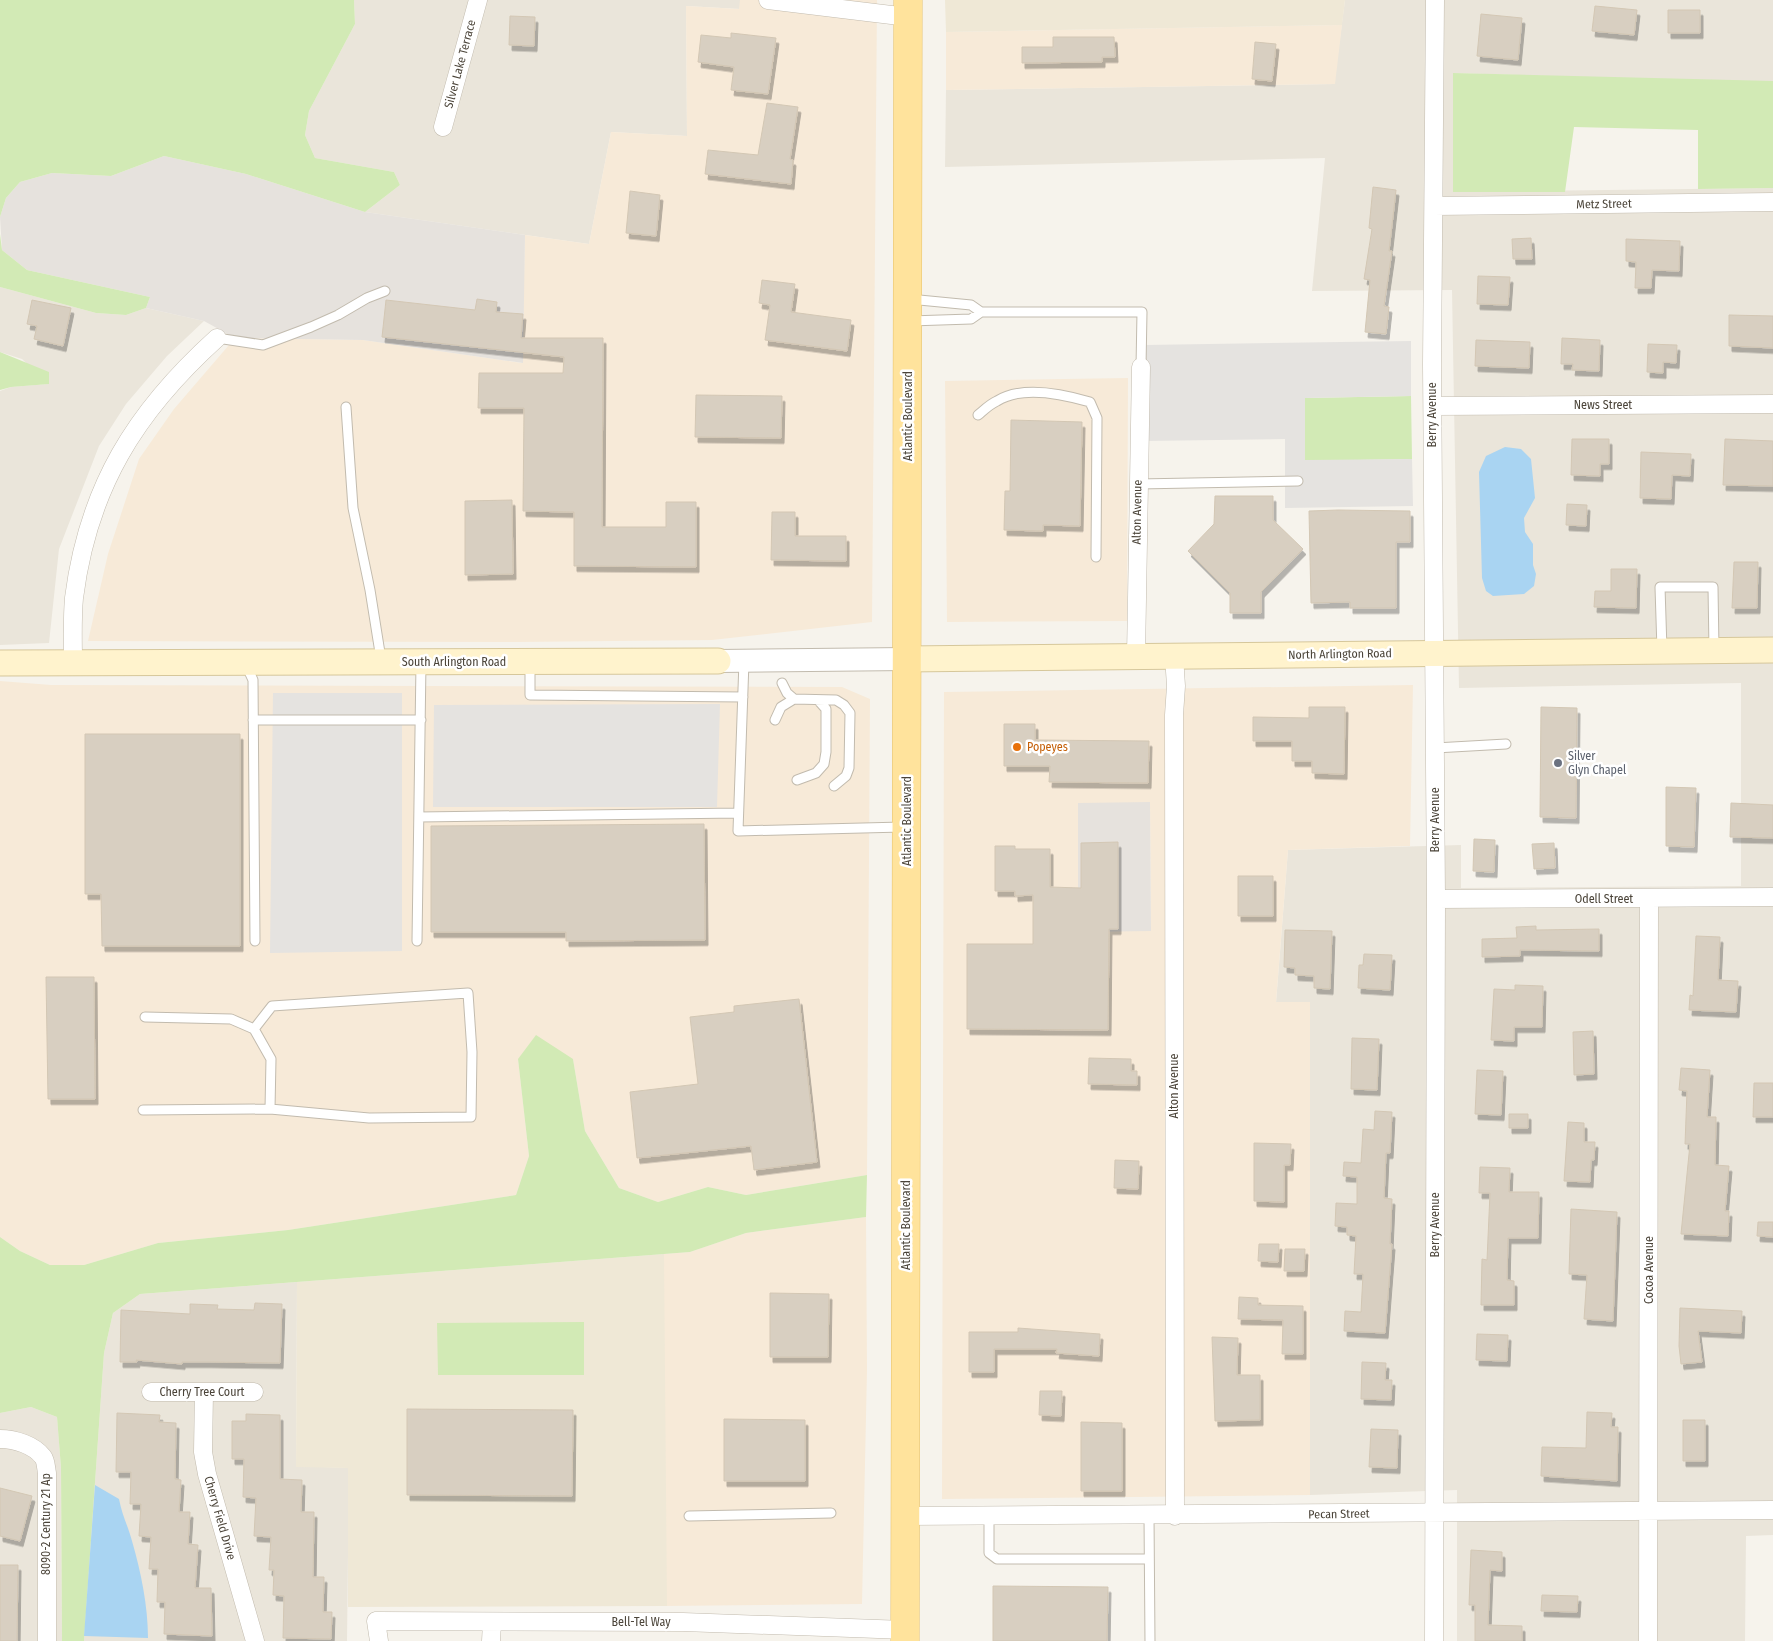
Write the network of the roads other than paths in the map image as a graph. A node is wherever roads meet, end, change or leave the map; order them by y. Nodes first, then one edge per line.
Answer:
1 (478, 0) edge
2 (768, 0) edge
3 (1435, 0) edge
4 (908, 8) edge
5 (443, 127) dead end
6 (1773, 202) edge
7 (1434, 206) junction
8 (385, 291) dead end
9 (908, 310) junction
10 (981, 312) junction
11 (217, 338) joint
12 (1141, 367) joint
13 (1773, 404) edge
14 (1433, 406) junction
15 (346, 407) dead end
16 (978, 415) dead end
17 (1298, 481) dead end
18 (1138, 484) junction
19 (1096, 557) dead end
20 (1714, 650) junction
21 (1773, 650) edge
22 (1662, 651) junction
23 (1434, 652) junction
24 (1174, 656) junction
25 (1136, 657) junction
26 (907, 659) junction
27 (718, 661) joint
28 (744, 661) junction
29 (381, 662) junction
30 (421, 662) junction
31 (530, 662) junction
32 (0, 663) edge
33 (73, 663) junction
34 (244, 663) junction
35 (782, 683) dead end
36 (743, 697) junction
37 (794, 699) junction
38 (818, 700) junction
39 (253, 720) junction
40 (421, 720) junction
41 (775, 720) dead end
42 (1506, 744) dead end
43 (1435, 748) junction
44 (797, 780) dead end
45 (834, 786) dead end
46 (738, 813) junction
47 (419, 817) junction
48 (907, 827) junction
49 (1773, 898) edge
50 (1436, 899) junction
51 (1649, 899) junction
52 (417, 941) dead end
53 (254, 942) dead end
54 (145, 1017) dead end
55 (254, 1029) junction
56 (270, 1109) junction
57 (143, 1110) dead end
58 (151, 1392) dead end
59 (204, 1392) junction
60 (254, 1392) dead end
61 (0, 1439) edge
62 (1773, 1510) edge
63 (1648, 1511) junction
64 (831, 1513) dead end
65 (1435, 1513) junction
66 (689, 1516) dead end
67 (905, 1516) junction
68 (989, 1516) junction
69 (1149, 1516) junction
70 (1175, 1516) junction
71 (1149, 1559) junction
72 (492, 1623) junction
73 (905, 1635) edge
74 (47, 1641) edge
75 (255, 1641) edge
76 (379, 1641) edge
77 (492, 1641) edge
78 (1150, 1641) edge
79 (1434, 1641) edge
80 (1648, 1641) edge

1 - 5 street, Silver Lake Terrace
2 - 4 street
3 - 7 street, Berry Avenue
4 - 9 main road, Atlantic Boulevard
6 - 7 street, Metz Street
7 - 14 street, Berry Avenue
8 - 11 lane
9 - 10 lane
9 - 10 lane
9 - 26 main road, Atlantic Boulevard
10 - 12 lane
11 - 33 street
12 - 18 street, Alton Avenue
13 - 14 street, News Street
14 - 23 street, Berry Avenue
15 - 29 lane
16 - 19 lane
17 - 18 lane
18 - 25 street, Alton Avenue
20 - 21 main road, North Arlington Road
20 - 22 main road, North Arlington Road
20 - 22 lane
22 - 23 main road, North Arlington Road
23 - 24 main road, North Arlington Road
23 - 43 street, Berry Avenue
24 - 25 main road, North Arlington Road
24 - 70 street, Alton Avenue
25 - 26 main road, North Arlington Road
26 - 28 street, South Arlington Road
26 - 48 main road, Atlantic Boulevard
27 - 28 street, South Arlington Road
27 - 31 main road, South Arlington Road
28 - 36 lane
29 - 30 main road, South Arlington Road
29 - 34 main road, South Arlington Road
30 - 31 main road, South Arlington Road
30 - 40 lane
31 - 36 lane
32 - 33 main road, South Arlington Road
33 - 34 main road, South Arlington Road
34 - 39 lane
35 - 37 lane
36 - 46 lane
37 - 38 lane
37 - 41 lane
38 - 44 lane
38 - 45 lane
39 - 40 lane
39 - 53 lane
40 - 47 lane
42 - 43 lane
43 - 50 street, Berry Avenue
46 - 47 lane
46 - 48 lane
47 - 52 lane
48 - 67 main road, Atlantic Boulevard
49 - 51 street, Odell Street
50 - 51 street, Odell Street
50 - 65 street, Berry Avenue
51 - 63 street, Cocoa Avenue
54 - 55 lane
55 - 56 lane
55 - 56 lane
56 - 57 lane
58 - 59 street, Cherry Tree Court
59 - 60 street, Cherry Tree Court
59 - 75 street, Cherry Field Drive
61 - 74 street, 8090-2 Century 21 Ap
62 - 63 street, Pecan Street
63 - 65 street, Pecan Street
63 - 80 street, Cocoa Avenue
64 - 66 lane
65 - 70 street, Pecan Street
65 - 79 street, Berry Avenue
67 - 68 street, Pecan Street
67 - 73 main road, Atlantic Boulevard
68 - 69 street, Pecan Street
68 - 71 lane
69 - 70 street, Pecan Street
69 - 71 lane
71 - 78 lane
72 - 73 street, Bell-Tel Way
72 - 76 street, Bell-Tel Way
72 - 77 street

